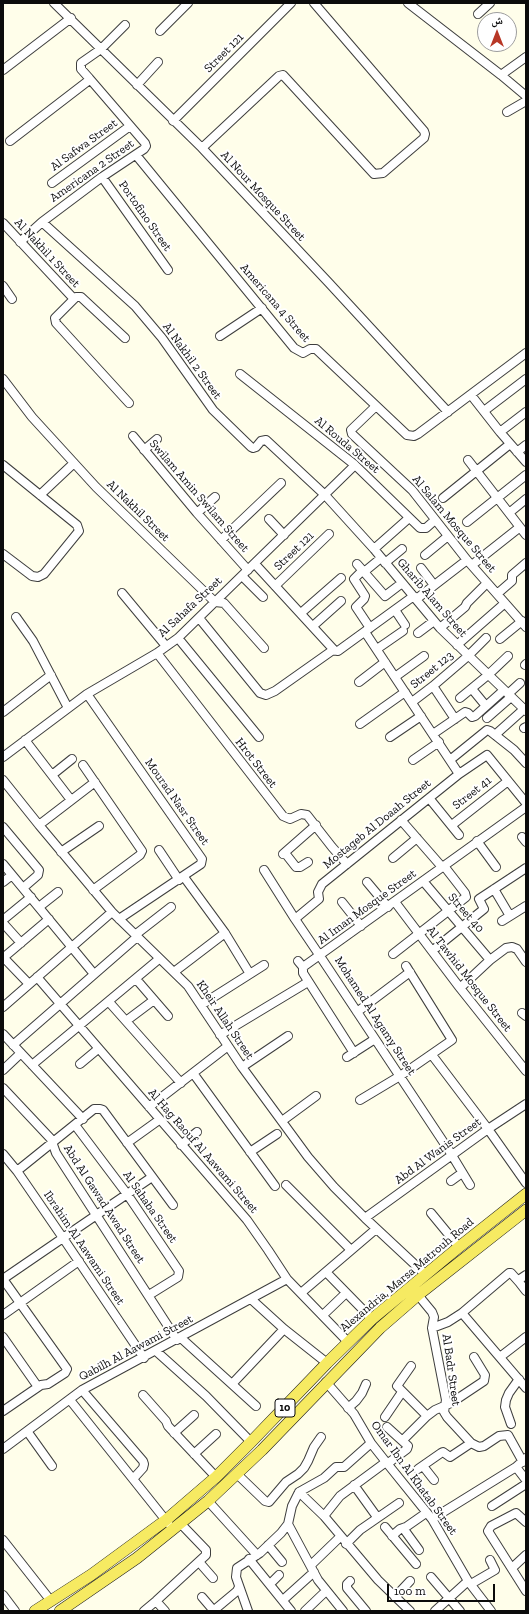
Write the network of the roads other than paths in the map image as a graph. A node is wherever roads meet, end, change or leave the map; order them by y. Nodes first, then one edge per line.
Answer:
1 (54, 3) edge
2 (188, 3) edge
3 (291, 3) edge
4 (314, 3) edge
5 (408, 3) edge
6 (490, 3) edge
7 (480, 12) edge
8 (71, 18) junction
9 (125, 25) dead end
10 (160, 31) dead end
11 (102, 49) junction
12 (526, 57) edge
13 (158, 62) dead end
14 (3, 70) edge
15 (501, 75) junction
16 (89, 78) junction
17 (138, 85) junction
18 (526, 96) edge
19 (526, 101) edge
20 (507, 112) dead end
21 (173, 121) junction
22 (130, 126) junction
23 (10, 142) dead end
24 (202, 148) junction
25 (136, 155) junction
26 (102, 177) junction
27 (52, 183) dead end
28 (42, 222) junction
29 (3, 223) edge
30 (20, 242) junction
31 (168, 270) dead end
32 (3, 286) edge
33 (12, 299) dead end
34 (74, 299) junction
35 (262, 308) junction
36 (220, 336) dead end
37 (125, 338) dead end
38 (525, 357) edge
39 (240, 374) dead end
40 (3, 379) edge
41 (526, 379) edge
42 (471, 395) junction
43 (129, 403) dead end
44 (375, 407) junction
45 (484, 411) junction
46 (448, 412) junction
47 (526, 412) edge
48 (500, 432) junction
49 (133, 436) dead end
50 (157, 439) dead end
51 (510, 444) junction
52 (526, 446) edge
53 (144, 450) junction
54 (517, 452) junction
55 (468, 460) dead end
56 (526, 462) edge
57 (74, 463) junction
58 (3, 465) edge
59 (355, 465) junction
60 (476, 471) junction
61 (526, 475) edge
62 (281, 483) dead end
63 (325, 494) junction
64 (40, 495) junction
65 (215, 497) dead end
66 (443, 498) dead end
67 (498, 499) junction
68 (526, 499) edge
69 (196, 512) junction
70 (509, 513) junction
71 (409, 518) junction
72 (269, 520) dead end
73 (435, 520) junction
74 (467, 522) dead end
75 (520, 527) junction
76 (329, 534) dead end
77 (526, 534) edge
78 (284, 535) junction
79 (448, 536) junction
80 (221, 540) junction
81 (374, 549) junction
82 (402, 549) dead end
83 (3, 554) edge
84 (425, 554) dead end
85 (383, 561) junction
86 (469, 563) junction
87 (526, 563) edge
88 (254, 564) junction
89 (357, 564) dead end
90 (421, 568) dead end
91 (248, 570) junction
92 (363, 572) junction
93 (242, 576) junction
94 (341, 578) dead end
95 (402, 583) junction
96 (487, 583) junction
97 (434, 585) junction
98 (275, 586) junction
99 (122, 593) dead end
100 (497, 594) junction
101 (264, 597) dead end
102 (414, 597) junction
103 (341, 601) dead end
104 (215, 602) junction
105 (505, 603) junction
106 (395, 610) junction
107 (301, 613) junction
108 (16, 618) dead end
109 (199, 618) junction
110 (434, 621) junction
111 (524, 624) edge
112 (312, 626) junction
113 (440, 628) junction
114 (368, 630) junction
115 (418, 633) dead end
116 (178, 638) junction
117 (486, 638) dead end
118 (500, 639) dead end
119 (457, 645) junction
120 (166, 646) junction
121 (264, 648) dead end
122 (377, 649) junction
123 (334, 650) junction
124 (157, 653) junction
125 (424, 656) dead end
126 (468, 656) junction
127 (508, 656) dead end
128 (385, 662) junction
129 (51, 675) junction
130 (488, 675) junction
131 (395, 677) junction
132 (359, 682) dead end
133 (520, 683) dead end
134 (433, 686) junction
135 (472, 689) junction
136 (405, 692) junction
137 (87, 694) junction
138 (508, 694) junction
139 (460, 698) dead end
140 (412, 702) junction
141 (486, 706) junction
142 (524, 707) edge
143 (68, 708) junction
144 (3, 712) edge
145 (421, 716) junction
146 (487, 718) dead end
147 (455, 719) junction
148 (360, 724) dead end
149 (433, 734) junction
150 (496, 735) junction
151 (259, 737) dead end
152 (390, 737) dead end
153 (25, 740) junction
154 (438, 742) junction
155 (3, 758) edge
156 (72, 759) dead end
157 (413, 760) dead end
158 (450, 760) junction
159 (526, 762) edge
160 (83, 765) dead end
161 (460, 774) junction
162 (52, 775) junction
163 (3, 780) edge
164 (508, 781) junction
165 (95, 782) junction
166 (429, 798) junction
167 (71, 800) junction
168 (526, 803) edge
169 (526, 807) edge
170 (401, 820) junction
171 (316, 825) junction
172 (452, 825) junction
173 (39, 826) junction
174 (99, 826) dead end
175 (3, 827) edge
176 (459, 835) dead end
177 (417, 838) junction
178 (477, 841) junction
179 (158, 850) dead end
180 (61, 852) junction
181 (393, 858) dead end
182 (308, 862) dead end
183 (3, 864) edge
184 (347, 864) junction
185 (443, 867) junction
186 (496, 867) dead end
187 (526, 868) edge
188 (264, 870) dead end
189 (12, 874) junction
190 (181, 878) junction
191 (423, 881) junction
192 (3, 882) edge
193 (367, 882) dead end
194 (23, 888) junction
195 (494, 889) junction
196 (93, 890) junction
197 (58, 892) dead end
198 (31, 897) junction
199 (342, 902) dead end
200 (391, 904) junction
201 (526, 906) edge
202 (39, 907) junction
203 (171, 908) dead end
204 (448, 911) junction
205 (112, 912) junction
206 (510, 916) junction
207 (119, 919) junction
208 (49, 920) junction
209 (295, 920) junction
210 (3, 921) edge
211 (502, 921) dead end
212 (361, 926) junction
213 (463, 926) junction
214 (225, 933) junction
215 (419, 934) junction
216 (136, 936) junction
217 (21, 943) junction
218 (71, 947) junction
219 (432, 951) junction
220 (393, 954) dead end
221 (320, 956) junction
222 (3, 957) edge
223 (160, 959) junction
224 (490, 960) junction
225 (526, 962) edge
226 (264, 965) dead end
227 (174, 972) junction
228 (94, 974) junction
229 (250, 974) junction
230 (37, 977) junction
231 (136, 979) junction
232 (308, 982) junction
233 (29, 984) junction
234 (460, 988) junction
235 (154, 1000) junction
236 (109, 1002) junction
237 (60, 1004) junction
238 (201, 1005) junction
239 (3, 1007) edge
240 (357, 1012) junction
241 (168, 1016) dead end
242 (126, 1021) junction
243 (79, 1026) junction
244 (3, 1034) edge
245 (220, 1034) junction
246 (288, 1036) dead end
247 (375, 1039) junction
248 (13, 1045) junction
249 (228, 1046) junction
250 (98, 1049) junction
251 (21, 1053) junction
252 (432, 1054) junction
253 (80, 1064) dead end
254 (32, 1065) junction
255 (242, 1067) junction
256 (3, 1070) edge
257 (526, 1071) edge
258 (193, 1073) junction
259 (400, 1076) junction
260 (180, 1083) junction
261 (3, 1088) edge
262 (316, 1096) dead end
263 (360, 1100) dead end
264 (526, 1105) edge
265 (148, 1107) junction
266 (83, 1119) junction
267 (159, 1120) junction
268 (282, 1121) junction
269 (75, 1125) junction
270 (488, 1129) junction
271 (197, 1132) dead end
272 (277, 1134) dead end
273 (53, 1142) junction
274 (127, 1143) junction
275 (181, 1145) junction
276 (250, 1152) junction
277 (3, 1154) edge
278 (451, 1155) junction
279 (6, 1164) edge
280 (17, 1172) junction
281 (462, 1173) junction
282 (152, 1177) junction
283 (451, 1181) dead end
284 (526, 1183) edge
285 (286, 1185) dead end
286 (470, 1185) dead end
287 (275, 1186) dead end
288 (127, 1194) junction
289 (526, 1194) edge
290 (173, 1205) dead end
291 (526, 1210) edge
292 (431, 1213) dead end
293 (97, 1215) junction
294 (365, 1218) junction
295 (376, 1229) junction
296 (63, 1238) junction
297 (459, 1247) junction
298 (351, 1250) junction
299 (79, 1261) junction
300 (326, 1272) junction
301 (425, 1274) junction
302 (526, 1276) edge
303 (3, 1279) edge
304 (287, 1279) junction
305 (519, 1282) junction
306 (526, 1291) edge
307 (301, 1293) junction
308 (346, 1293) junction
309 (418, 1295) junction
310 (149, 1296) junction
311 (251, 1299) junction
312 (20, 1303) junction
313 (462, 1314) junction
314 (3, 1315) edge
315 (323, 1315) junction
316 (372, 1320) junction
317 (432, 1328) junction
318 (284, 1329) junction
319 (526, 1337) edge
320 (3, 1338) edge
321 (179, 1339) junction
322 (348, 1342) junction
323 (156, 1351) junction
324 (474, 1357) dead end
325 (500, 1357) junction
326 (144, 1358) junction
327 (327, 1363) junction
328 (411, 1366) dead end
329 (519, 1379) junction
330 (326, 1382) junction
331 (233, 1383) junction
332 (366, 1384) dead end
333 (38, 1387) junction
334 (526, 1388) edge
335 (82, 1390) junction
336 (402, 1392) junction
337 (143, 1395) dead end
338 (70, 1400) junction
339 (256, 1406) dead end
340 (445, 1406) junction
341 (348, 1408) junction
342 (3, 1411) edge
343 (194, 1415) dead end
344 (427, 1416) junction
345 (385, 1417) dead end
346 (511, 1424) dead end
347 (387, 1427) dead end
348 (27, 1431) junction
349 (174, 1433) junction
350 (216, 1434) dead end
351 (322, 1437) dead end
352 (403, 1440) junction
353 (251, 1442) junction
354 (371, 1443) junction
355 (471, 1443) junction
356 (3, 1449) edge
357 (194, 1454) junction
358 (522, 1462) edge
359 (386, 1463) junction
360 (52, 1466) dead end
361 (238, 1474) junction
362 (216, 1477) junction
363 (133, 1479) junction
364 (434, 1480) dead end
365 (526, 1480) edge
366 (526, 1484) edge
367 (354, 1485) junction
368 (299, 1492) junction
369 (208, 1501) junction
370 (399, 1503) dead end
371 (492, 1506) dead end
372 (426, 1513) junction
373 (324, 1516) junction
374 (377, 1517) junction
375 (432, 1519) junction
376 (166, 1520) junction
377 (526, 1522) edge
378 (288, 1524) junction
379 (177, 1527) junction
380 (385, 1527) dead end
381 (403, 1528) junction
382 (392, 1536) junction
383 (340, 1537) junction
384 (3, 1540) edge
385 (346, 1544) junction
386 (268, 1545) junction
387 (419, 1550) dead end
388 (526, 1555) edge
389 (253, 1557) junction
390 (490, 1560) dead end
391 (199, 1562) junction
392 (282, 1562) dead end
393 (416, 1564) dead end
394 (512, 1568) junction
395 (312, 1569) junction
396 (279, 1575) dead end
397 (431, 1577) dead end
398 (213, 1578) dead end
399 (350, 1581) dead end
400 (410, 1581) dead end
401 (469, 1583) junction
402 (270, 1584) junction
403 (239, 1587) junction
404 (525, 1587) edge
405 (326, 1591) junction
406 (3, 1595) edge
407 (202, 1597) dead end
408 (395, 1597) junction
409 (449, 1598) junction
410 (283, 1600) junction
411 (51, 1601) junction
412 (156, 1601) junction
413 (65, 1610) edge
414 (15, 1611) edge
415 (35, 1611) edge
416 (144, 1611) edge
417 (165, 1611) edge
418 (213, 1611) edge
419 (248, 1611) edge
420 (292, 1611) edge
421 (305, 1611) edge
422 (343, 1611) edge
423 (366, 1611) edge
424 (410, 1611) edge
425 (435, 1611) edge
426 (460, 1611) edge
427 (490, 1611) edge

1 - 8 street, Al Nour Mosque Street
2 - 10 street
3 - 21 street, Street 121
4 - 24 street
5 - 15 street
6 - 7 street
8 - 11 street, Al Nour Mosque Street
8 - 14 street
9 - 11 street
11 - 16 street, Americana 2 Street
11 - 17 street, Al Nour Mosque Street
12 - 15 street
13 - 17 street
15 - 18 street
16 - 22 street, Americana 2 Street
16 - 23 street
17 - 21 street, Al Nour Mosque Street
19 - 20 street
21 - 24 street, Al Nour Mosque Street
22 - 25 street, Americana 2 Street
22 - 27 street, Al Safwa Street
24 - 46 street, Al Nour Mosque Street
25 - 26 street, Americana 2 Street
25 - 35 street, Americana 4 Street
26 - 28 street, Americana 2 Street
26 - 31 street, Portofino Street
28 - 30 street, Americana 2 Street
28 - 63 street, Al Nakhil 2 Street
29 - 30 street, Al Nakhil 1 Street
30 - 34 street, Al Nakhil 1 Street
32 - 33 street
34 - 37 street
34 - 43 street
35 - 36 street
35 - 44 street, Americana 4 Street
38 - 42 street
39 - 59 street, Al Rouda Street
40 - 57 street, Al Nakhil Street
41 - 45 street
42 - 45 street
42 - 46 street
44 - 46 street, Americana 4 Street
44 - 73 street, Al Salam Mosque Street
45 - 48 street
47 - 48 street
48 - 51 street
49 - 53 street, Swilam Amin Swilam Street
50 - 53 street
51 - 54 street
51 - 60 street
52 - 54 street
53 - 69 street, Swilam Amin Swilam Street
54 - 56 street
55 - 60 street
57 - 64 street
57 - 104 street, Al Nakhil Street
58 - 64 street
59 - 63 street, Al Sahafa Street
59 - 71 street, Al Rouda Street
60 - 66 street
60 - 67 street
61 - 67 street
62 - 80 street
63 - 78 street, Al Sahafa Street
63 - 81 street, Gharib Alam Street
64 - 83 street
65 - 69 street
67 - 70 street
67 - 74 street
68 - 70 street
69 - 80 street, Swilam Amin Swilam Street
70 - 75 street
71 - 73 street, Al Rouda Street
71 - 81 street
72 - 78 street
73 - 79 street, Al Salam Mosque Street
75 - 77 street
75 - 86 street
76 - 98 street, Street 121
78 - 88 street, Al Sahafa Street
79 - 84 street
79 - 86 street, Al Salam Mosque Street
80 - 91 street, Swilam Amin Swilam Street
81 - 85 street, Gharib Alam Street
82 - 85 street
85 - 92 street
85 - 95 street, Gharib Alam Street
86 - 96 street, Al Salam Mosque Street
86 - 97 street
87 - 100 street
88 - 91 street, Al Sahafa Street
88 - 98 street
89 - 92 street
90 - 97 street
91 - 93 street, Al Sahafa Street
92 - 95 street
92 - 114 street
93 - 101 street
93 - 104 street, Al Sahafa Street
94 - 107 street
95 - 102 street, Gharib Alam Street
96 - 100 street, Al Salam Mosque Street
96 - 113 street
97 - 102 street
98 - 107 street
99 - 120 street
100 - 105 street, Al Salam Mosque Street
102 - 106 street
102 - 110 street, Gharib Alam Street
103 - 112 street
104 - 109 street, Al Sahafa Street
104 - 121 street, Al Nakhil Street
105 - 111 street, Al Salam Mosque Street
105 - 119 street
106 - 114 street
106 - 122 street
107 - 112 street
108 - 129 street
109 - 116 street, Al Sahafa Street
109 - 123 street
110 - 113 street, Gharib Alam Street
110 - 115 street
111 - 118 street
112 - 123 street
113 - 119 street, Gharib Alam Street
114 - 122 street
114 - 123 street
116 - 120 street, Al Sahafa Street
116 - 151 street
117 - 126 street, Street 123
119 - 126 street, Gharib Alam Street
120 - 124 street, Al Sahafa Street
122 - 128 street
124 - 137 street, Al Sahafa Street
124 - 171 street, Hrot Street
125 - 131 street
126 - 130 street, Gharib Alam Street
126 - 134 street, Street 123
127 - 130 street
128 - 131 street
128 - 132 street
129 - 143 street
129 - 144 street
130 - 135 street
130 - 138 street, Gharib Alam Street
131 - 136 street
133 - 138 street
134 - 140 street, Street 123
134 - 147 street
135 - 139 street
135 - 141 street
136 - 140 street
136 - 148 street
137 - 143 street, Al Sahafa Street
137 - 190 street, Mourad Nasr Street
138 - 141 street
138 - 142 street, Gharib Alam Street
138 - 146 street
140 - 145 street
141 - 147 street
142 - 150 street
143 - 153 street, Al Sahafa Street
145 - 149 street
145 - 152 street
147 - 149 street
149 - 154 street
150 - 158 street
150 - 159 street
153 - 155 street, Al Sahafa Street
153 - 162 street
154 - 157 street
154 - 158 street
156 - 162 street
158 - 161 street
160 - 165 street
161 - 164 street, Mostageb Al Doaah Street
161 - 166 street, Mostageb Al Doaah Street
162 - 167 street
163 - 173 street, Kheir Allah Street
164 - 168 street
164 - 172 street, Street 41
165 - 167 street
165 - 196 street
166 - 170 street, Mostageb Al Doaah Street
166 - 172 street, Street 41
167 - 173 street
169 - 178 street, Al Iman Mosque Street
170 - 177 street
170 - 184 street, Mostageb Al Doaah Street
171 - 182 street
171 - 184 street, Hrot Street
172 - 176 street, Street 41
173 - 180 street, Kheir Allah Street
174 - 180 street
175 - 194 street
177 - 181 street
177 - 185 street
178 - 185 street, Al Iman Mosque Street
178 - 186 street
179 - 190 street
180 - 196 street, Kheir Allah Street
183 - 189 street
184 - 209 street, Mostageb Al Doaah Street
185 - 191 street, Al Iman Mosque Street
185 - 204 street
187 - 195 street
188 - 209 street, Mohamed Al Agamy Street
189 - 192 street
189 - 194 street
190 - 207 street, Mourad Nasr Street
190 - 214 street
191 - 200 street, Al Iman Mosque Street
191 - 204 street, Street 40
193 - 200 street
194 - 198 street
195 - 206 street
195 - 213 street
196 - 205 street, Kheir Allah Street
197 - 202 street
198 - 202 street
198 - 210 street
199 - 212 street
200 - 212 street, Al Iman Mosque Street
200 - 215 street, Al Tawhid Mosque Street
201 - 206 street
202 - 208 street
203 - 216 street
204 - 213 street, Street 40
204 - 215 street
205 - 207 street, Kheir Allah Street
205 - 218 street
206 - 211 street
207 - 216 street, Kheir Allah Street
208 - 217 street
208 - 218 street
209 - 221 street, Mohamed Al Agamy Street
210 - 217 street
212 - 221 street, Al Iman Mosque Street
213 - 219 street
213 - 224 street, Street 40
214 - 227 street
214 - 229 street
215 - 219 street, Al Tawhid Mosque Street
215 - 220 street
216 - 223 street, Kheir Allah Street
216 - 228 street
217 - 222 street
218 - 228 street
218 - 230 street
219 - 234 street, Al Tawhid Mosque Street
221 - 232 street, Al Iman Mosque Street
221 - 240 street, Mohamed Al Agamy Street
222 - 233 street
223 - 227 street, Kheir Allah Street
223 - 231 street
224 - 225 street
224 - 234 street
226 - 229 street
227 - 238 street, Kheir Allah Street
228 - 237 street
229 - 238 street
230 - 233 street
230 - 237 street, Al Hag Raouf Al Aawami Street
231 - 235 street
231 - 236 street
232 - 245 street
232 - 247 street, Al Iman Mosque Street
233 - 239 street
234 - 257 street, Al Tawhid Mosque Street
235 - 241 street
235 - 242 street
236 - 242 street
236 - 243 street
237 - 243 street, Al Hag Raouf Al Aawami Street
237 - 248 street
238 - 245 street, Kheir Allah Street
240 - 247 street, Mohamed Al Agamy Street
240 - 252 street
242 - 260 street
243 - 250 street, Al Hag Raouf Al Aawami Street
243 - 254 street
244 - 248 street
245 - 249 street, Kheir Allah Street
246 - 255 street
247 - 259 street, Mohamed Al Agamy Street
248 - 251 street
249 - 255 street, Kheir Allah Street
249 - 258 street
250 - 253 street
250 - 265 street, Al Hag Raouf Al Aawami Street
251 - 254 street
251 - 256 street
252 - 259 street
252 - 270 street
254 - 266 street
255 - 268 street, Kheir Allah Street
258 - 260 street
258 - 276 street
259 - 263 street
259 - 278 street, Mohamed Al Agamy Street
260 - 265 street
261 - 273 street, Abd Al Gawad Awad Street
262 - 268 street
264 - 270 street, Abd Al Wanis Street
265 - 267 street, Al Hag Raouf Al Aawami Street
266 - 269 street
266 - 274 street
267 - 274 street
267 - 275 street, Al Hag Raouf Al Aawami Street
268 - 294 street, Kheir Allah Street
269 - 273 street
269 - 288 street, Al Sahaba Street
270 - 278 street, Abd Al Wanis Street
270 - 284 street
271 - 275 street
272 - 276 street
273 - 280 street
273 - 293 street, Abd Al Gawad Awad Street
274 - 282 street
275 - 304 street, Al Hag Raouf Al Aawami Street
276 - 287 street
277 - 279 street, Ibrahim Al Aawami Street
278 - 281 street, Mohamed Al Agamy Street
278 - 294 street, Abd Al Wanis Street
279 - 280 street, Ibrahim Al Aawami Street
280 - 296 street, Ibrahim Al Aawami Street
281 - 283 street
281 - 286 street, Mohamed Al Agamy Street
282 - 288 street
282 - 290 street
285 - 298 street
288 - 293 street
288 - 310 street, Al Sahaba Street
289 - 297 main road, Alexandria, Marsa Matrouh Road / 10
291 - 309 main road, Alexandria, Marsa Matrouh Road / 10
292 - 297 street
293 - 296 street
293 - 310 street, Abd Al Gawad Awad Street
294 - 295 street, Kheir Allah Street
295 - 298 street
295 - 301 street, Kheir Allah Street
296 - 299 street, Ibrahim Al Aawami Street
296 - 303 street
297 - 301 main road, Alexandria, Marsa Matrouh Road / 10
298 - 300 street
299 - 312 street
299 - 326 street, Ibrahim Al Aawami Street
300 - 307 street
300 - 308 street
301 - 316 main road, Alexandria, Marsa Matrouh Road / 10
302 - 305 street
303 - 312 street
304 - 307 street, Al Hag Raouf Al Aawami Street
304 - 311 street, Qabilh Al Aawami Street
305 - 306 street
305 - 313 street
307 - 315 street, Al Hag Raouf Al Aawami Street
308 - 315 street
308 - 316 street
309 - 317 street, Al Badr Street
309 - 330 main road, Alexandria, Marsa Matrouh Road / 10
310 - 321 street, Abd Al Gawad Awad Street
311 - 318 street
311 - 321 street, Qabilh Al Aawami Street
312 - 314 street
312 - 333 street
313 - 317 street
313 - 325 street
315 - 322 street, Al Hag Raouf Al Aawami Street
316 - 322 main road, Alexandria, Marsa Matrouh Road / 10
317 - 340 street, Al Badr Street
318 - 327 street
318 - 331 street
319 - 325 street
320 - 333 street
321 - 323 street, Qabilh Al Aawami Street
321 - 331 street, Abd Al Gawad Awad Street
322 - 327 main road, Alexandria, Marsa Matrouh Road / 10
323 - 326 street, Qabilh Al Aawami Street
323 - 353 street
324 - 340 street
325 - 329 street
326 - 335 street, Qabilh Al Aawami Street
327 - 353 main road, Alexandria, Marsa Matrouh Road / 10
328 - 336 street
329 - 334 street
329 - 346 street
330 - 341 street, Omar Ibn Al Khatab Street
330 - 361 main road, Alexandria, Marsa Matrouh Road / 10
331 - 339 street, Abd Al Gawad Awad Street
332 - 341 street
333 - 342 street
335 - 338 street, Qabilh Al Aawami Street
335 - 363 street
336 - 344 street
336 - 345 street
337 - 349 street
338 - 348 street, Qabilh Al Aawami Street
338 - 363 street
340 - 344 street
340 - 355 street, Al Badr Street
341 - 354 street, Omar Ibn Al Khatab Street
343 - 349 street
344 - 352 street
347 - 352 street
348 - 356 street, Qabilh Al Aawami Street
348 - 360 street
349 - 357 street
350 - 357 street
351 - 361 street
352 - 359 street
353 - 362 main road, Alexandria, Marsa Matrouh Road / 10
354 - 359 street, Omar Ibn Al Khatab Street
354 - 368 street
355 - 358 street
355 - 364 street
357 - 362 street
358 - 365 street
358 - 375 street
359 - 367 street
359 - 372 street, Omar Ibn Al Khatab Street
361 - 369 main road, Alexandria, Marsa Matrouh Road / 10
362 - 376 main road, Alexandria, Marsa Matrouh Road / 10
363 - 376 street
366 - 371 street
367 - 373 street
367 - 374 street
368 - 373 street
368 - 378 street
369 - 379 main road, Alexandria, Marsa Matrouh Road / 10
369 - 389 street
370 - 374 street
372 - 375 street, Omar Ibn Al Khatab Street
372 - 381 street
373 - 383 street
374 - 385 street
375 - 401 street, Omar Ibn Al Khatab Street
376 - 379 street
376 - 411 main road, Alexandria, Marsa Matrouh Road / 10
377 - 394 street
378 - 386 street
378 - 395 street
379 - 391 street
379 - 413 main road, Alexandria, Marsa Matrouh Road / 10
380 - 382 street
381 - 382 street
381 - 387 street
382 - 393 street
383 - 385 street
383 - 395 street
384 - 411 street
385 - 408 street
386 - 389 street
386 - 392 street
388 - 394 street
389 - 402 street
389 - 403 street
390 - 401 street
391 - 398 street
391 - 412 street
394 - 404 street
395 - 405 street
395 - 410 street
396 - 402 street
397 - 409 street
399 - 423 street
400 - 408 street
401 - 409 street
401 - 427 street, Omar Ibn Al Khatab Street
402 - 410 street
403 - 418 street
403 - 419 street
405 - 421 street
405 - 422 street
406 - 414 street
407 - 418 street
408 - 424 street
409 - 425 street
409 - 426 street
410 - 420 street
411 - 415 main road, Alexandria, Marsa Matrouh Road / 10
412 - 416 street
412 - 417 street

